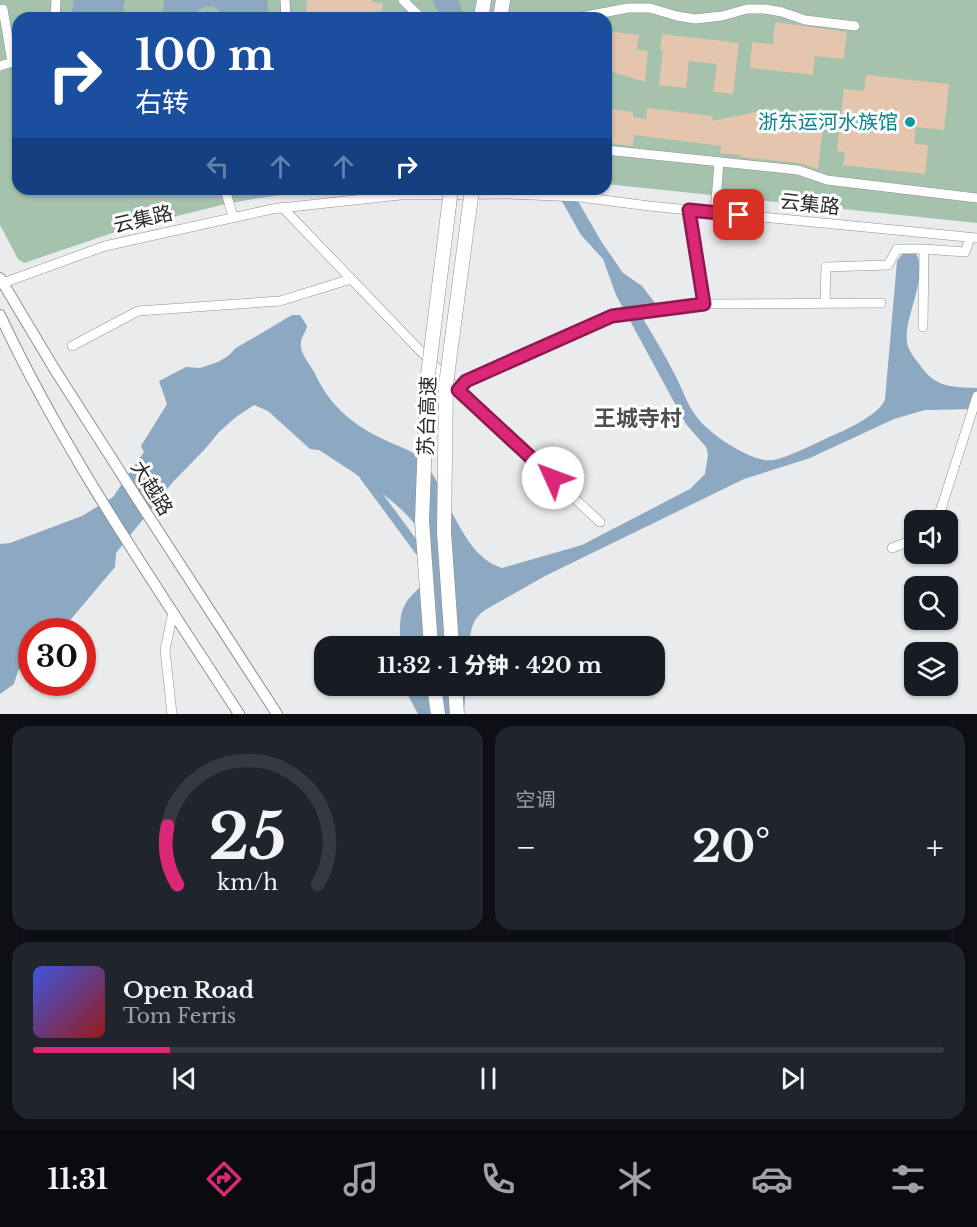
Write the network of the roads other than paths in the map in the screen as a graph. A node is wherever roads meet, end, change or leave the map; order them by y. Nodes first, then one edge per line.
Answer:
1 (403, 0) edge
2 (0, 10) edge
3 (415, 12) edge
4 (607, 12) edge
5 (855, 26) dead end
6 (12, 48) edge
7 (612, 151) edge
8 (719, 162) junction
9 (227, 195) edge
10 (400, 195) edge
11 (450, 195) edge
12 (471, 195) edge
13 (554, 195) edge
14 (977, 198) edge
15 (282, 207) junction
16 (689, 210) junction
17 (715, 213) junction
18 (233, 217) junction
19 (974, 238) edge
20 (924, 249) junction
21 (351, 279) junction
22 (1, 281) edge
23 (825, 303) junction
24 (881, 303) dead end
25 (704, 304) junction
26 (0, 315) edge
27 (923, 327) dead end
28 (72, 346) dead end
29 (458, 390) junction
30 (977, 396) edge
31 (939, 510) edge
32 (600, 522) dead end
33 (904, 543) edge
34 (892, 548) dead end
35 (173, 612) junction
36 (430, 636) edge
37 (451, 636) edge
38 (435, 696) edge
39 (456, 696) edge
40 (172, 714) edge
41 (239, 714) edge
42 (277, 714) edge
43 (438, 714) edge
44 (457, 714) edge

1 - 3 street
2 - 6 street
4 - 5 street
7 - 8 street
8 - 14 street
8 - 17 street
9 - 18 street
10 - 15 street, 云集路
11 - 36 highway, 苏台高速, bridge
12 - 37 highway, 苏台高速, bridge
13 - 16 street, 云集路
15 - 18 street, 云集路
15 - 21 street
16 - 17 street, 云集路
16 - 25 street
17 - 19 street, 云集路
18 - 22 street, 云集路
19 - 20 street
20 - 23 street
20 - 27 street
21 - 28 street
21 - 29 street
22 - 42 main road, 大越路
23 - 24 street
23 - 25 street
25 - 29 street
26 - 35 main road
29 - 32 street
30 - 31 street
33 - 34 street
35 - 40 street
35 - 41 main road
38 - 43 highway
39 - 44 highway

